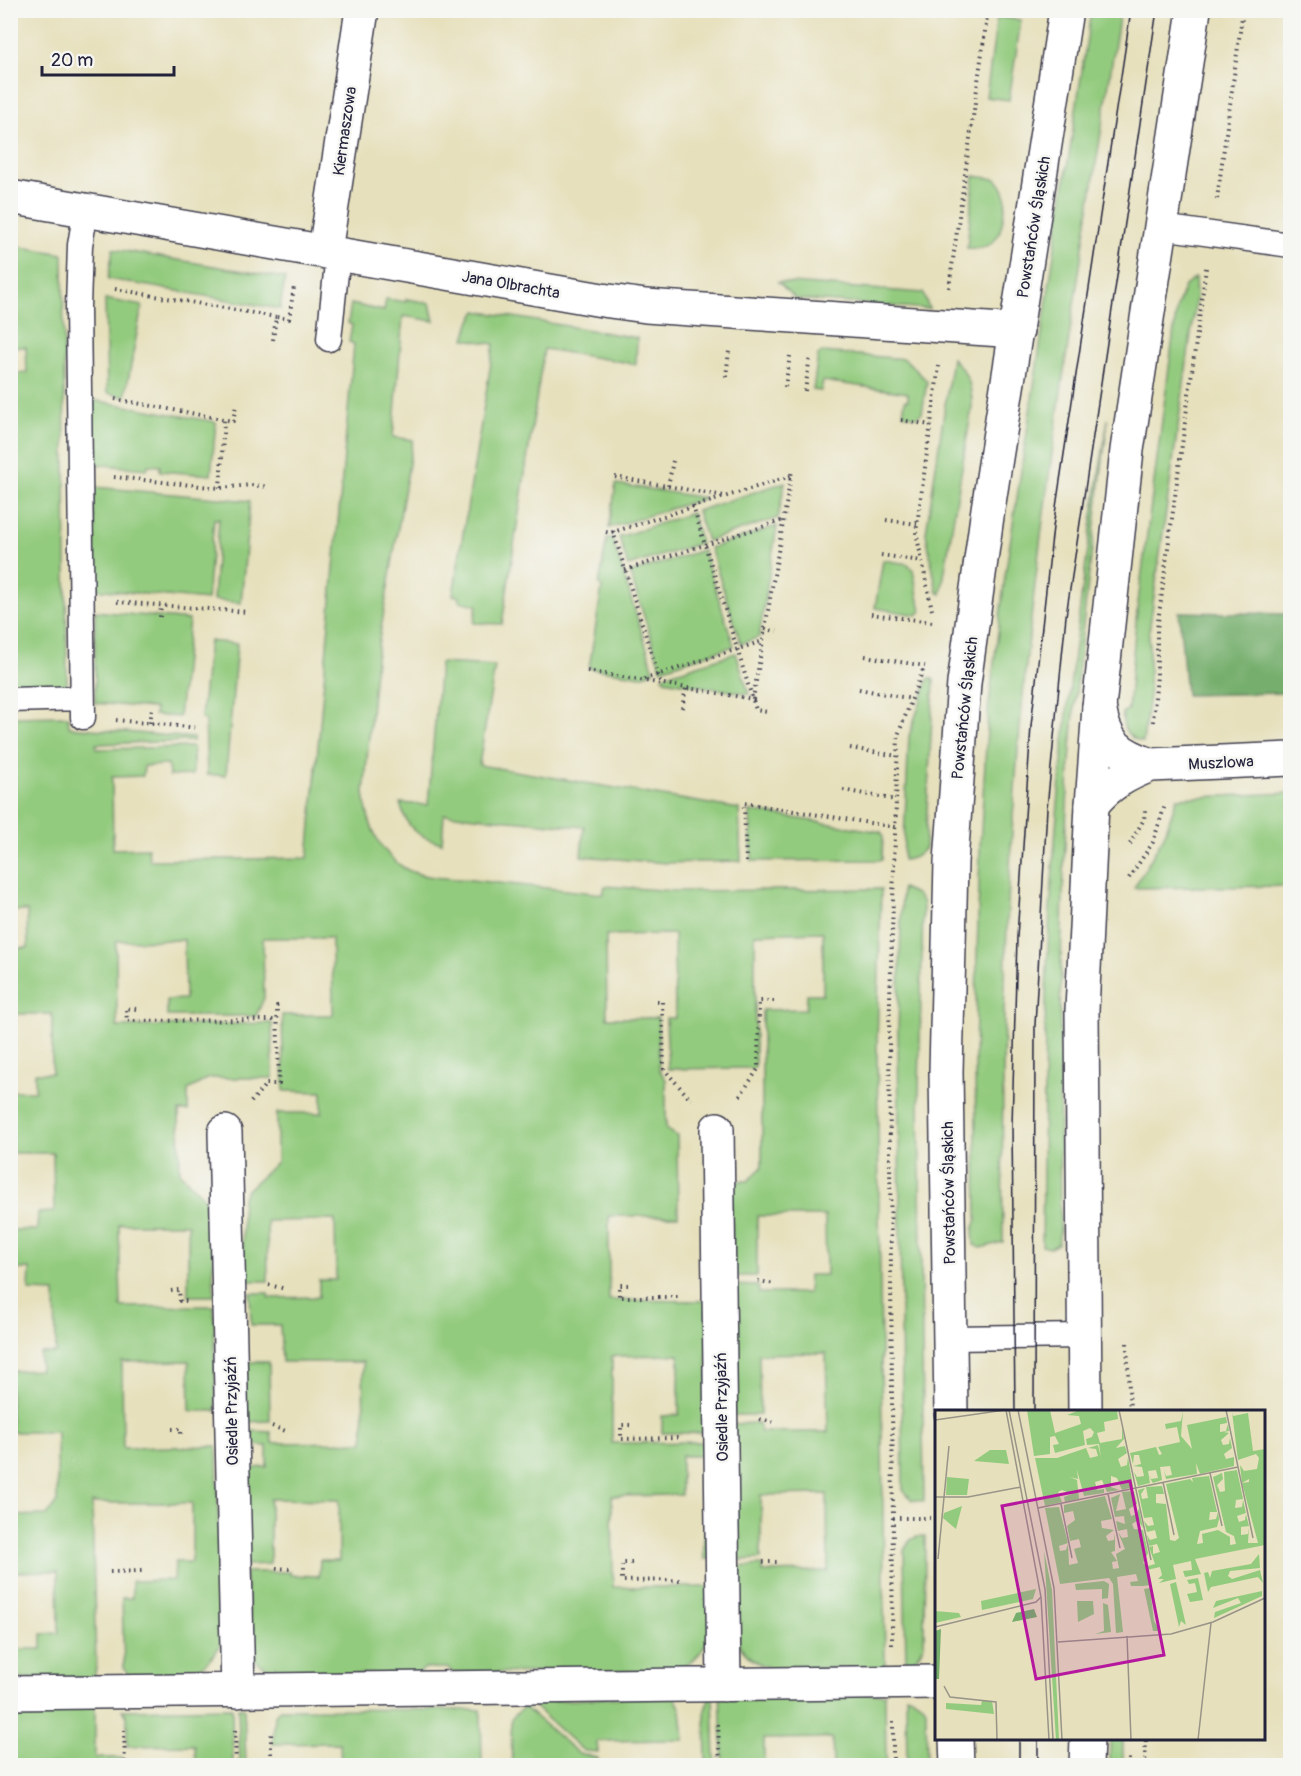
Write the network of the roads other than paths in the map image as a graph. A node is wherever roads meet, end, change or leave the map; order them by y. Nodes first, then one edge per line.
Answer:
1 (362, 10) edge
2 (1066, 10) edge
3 (1194, 10) edge
4 (10, 197) edge
5 (86, 209) junction
6 (1161, 227) junction
7 (1290, 245) edge
8 (332, 253) junction
9 (1017, 331) junction
10 (329, 339) dead end
11 (10, 700) edge
12 (1099, 707) junction
13 (1290, 759) edge
14 (1151, 765) junction
15 (1092, 805) junction
16 (717, 1129) road end
17 (225, 1132) road end
18 (1084, 1336) junction
19 (950, 1338) junction
20 (951, 1410) edge
21 (1085, 1410) edge
22 (935, 1682) edge
23 (238, 1691) junction
24 (10, 1693) edge
25 (721, 1699) junction
26 (956, 1740) edge
27 (1087, 1740) edge
28 (957, 1766) edge
29 (1086, 1766) edge

1 - 8 street, Kiermaszowa
2 - 9 street, Powstańców Śląskich
3 - 6 street
4 - 5 street, Jana Olbrachta
5 - 8 street, Jana Olbrachta
5 - 11 lane
6 - 7 lane
6 - 12 street
8 - 9 street, Jana Olbrachta
8 - 10 lane
9 - 19 street, Powstańców Śląskich
12 - 14 street, Muszlowa
12 - 15 street
13 - 14 street, Muszlowa
14 - 15 street, Muszlowa
15 - 18 street
16 - 25 street, Osiedle Przyjaźń
17 - 23 street, Osiedle Przyjaźń
18 - 19 lane
18 - 21 street
19 - 20 street, Powstańców Śląskich
22 - 25 street
23 - 24 street
23 - 25 street
26 - 28 street
27 - 29 street

